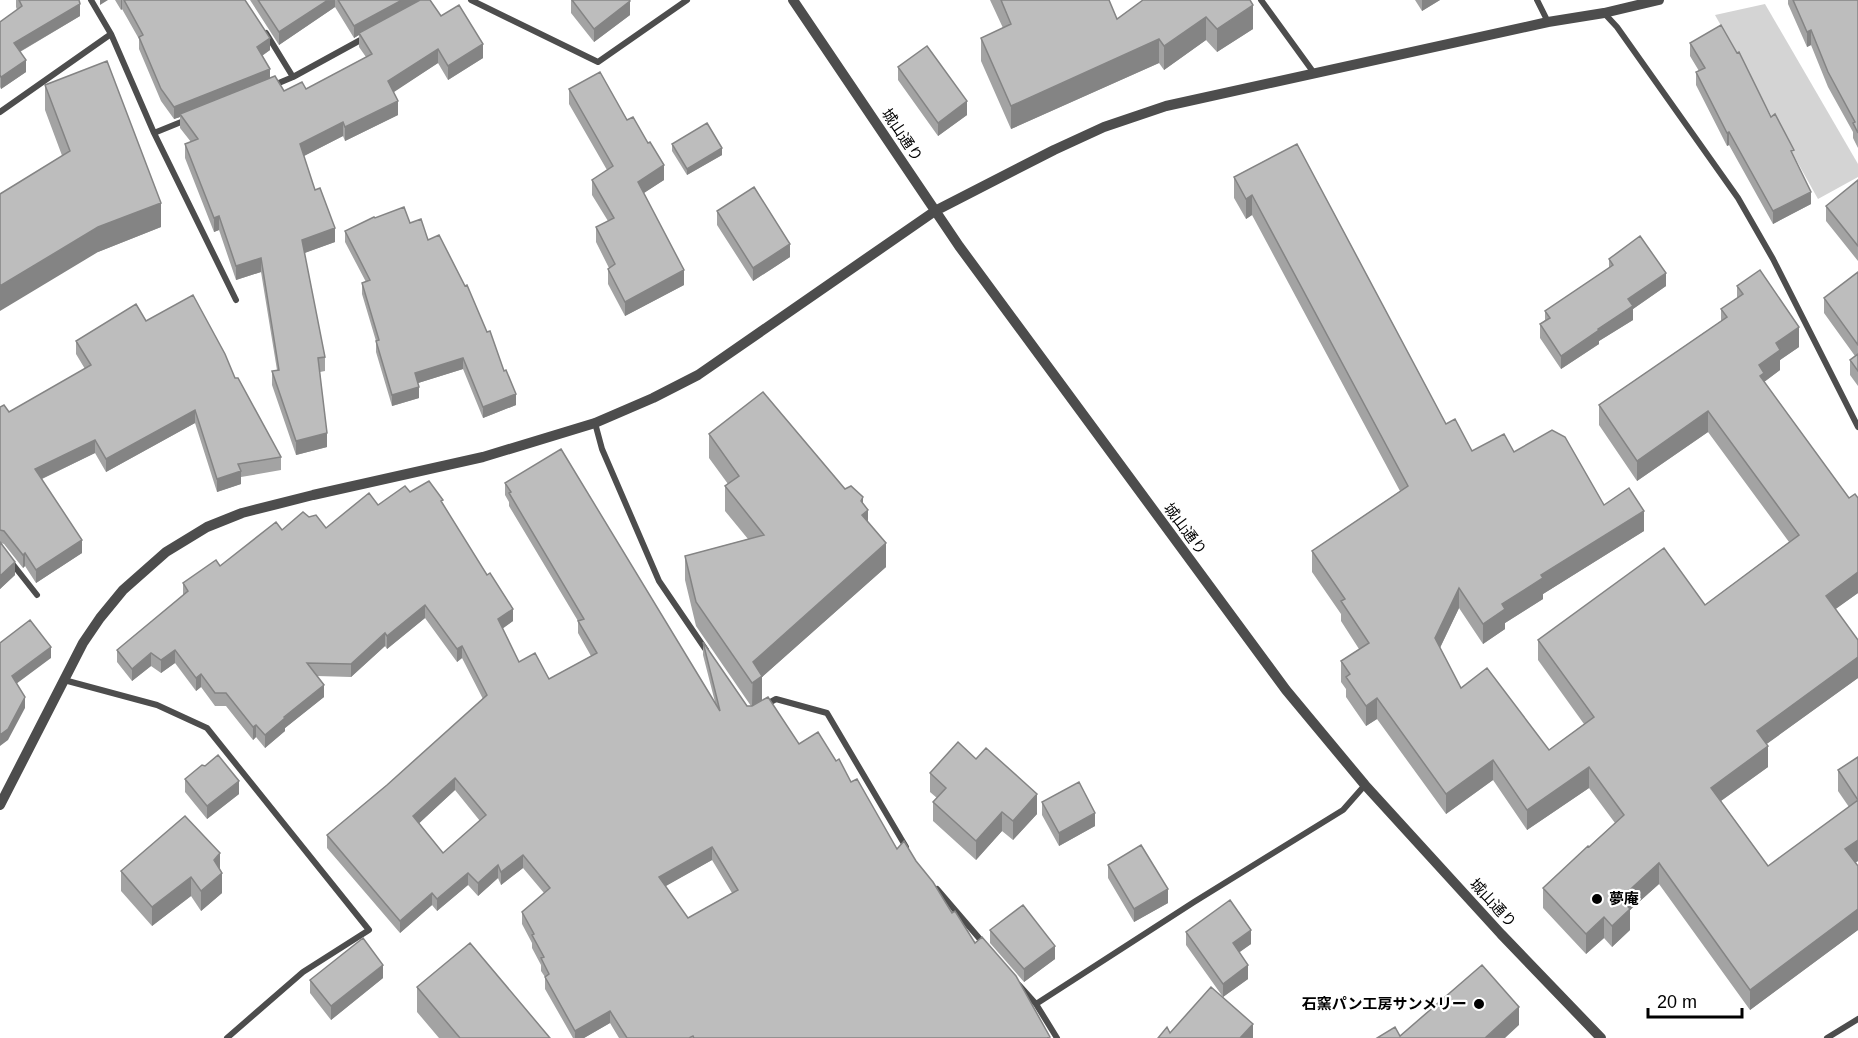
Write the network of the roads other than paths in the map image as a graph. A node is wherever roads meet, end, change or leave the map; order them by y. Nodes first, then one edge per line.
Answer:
1 (91, 0) edge
2 (471, 0) edge
3 (687, 0) edge
4 (793, 0) edge
5 (1261, 0) edge
6 (1537, 0) edge
7 (1659, 0) edge
8 (1604, 13) junction
9 (1548, 22) junction
10 (263, 29) edge
11 (374, 33) edge
12 (111, 34) junction
13 (1314, 74) junction
14 (293, 76) junction
15 (261, 90) edge
16 (0, 112) edge
17 (197, 116) edge
18 (154, 133) junction
19 (935, 211) junction
20 (236, 300) dead end
21 (595, 423) junction
22 (1858, 427) edge
23 (6, 555) edge
24 (37, 595) dead end
25 (711, 657) edge
26 (64, 680) junction
27 (759, 709) edge
28 (1365, 784) junction
29 (0, 805) edge
30 (909, 851) edge
31 (934, 887) edge
32 (991, 952) edge
33 (1013, 978) edge
34 (1035, 1004) junction
35 (1858, 1019) edge
36 (228, 1038) edge
37 (1058, 1038) edge
38 (1601, 1038) edge
39 (1827, 1038) edge

1 - 12 street
2 - 3 street
4 - 19 street, 城山通り
5 - 13 street
6 - 9 street
7 - 8 street
8 - 9 street
8 - 22 street
9 - 13 street
10 - 14 street
11 - 14 street
12 - 16 street
12 - 18 street
13 - 19 street
14 - 15 street
17 - 18 street
18 - 20 street
19 - 21 street
19 - 28 street, 城山通り
21 - 25 street
21 - 26 street
23 - 24 street
26 - 29 street
26 - 36 street
27 - 30 street
28 - 34 street
28 - 38 street, 城山通り
31 - 32 street
33 - 34 street
34 - 37 street
35 - 39 street

